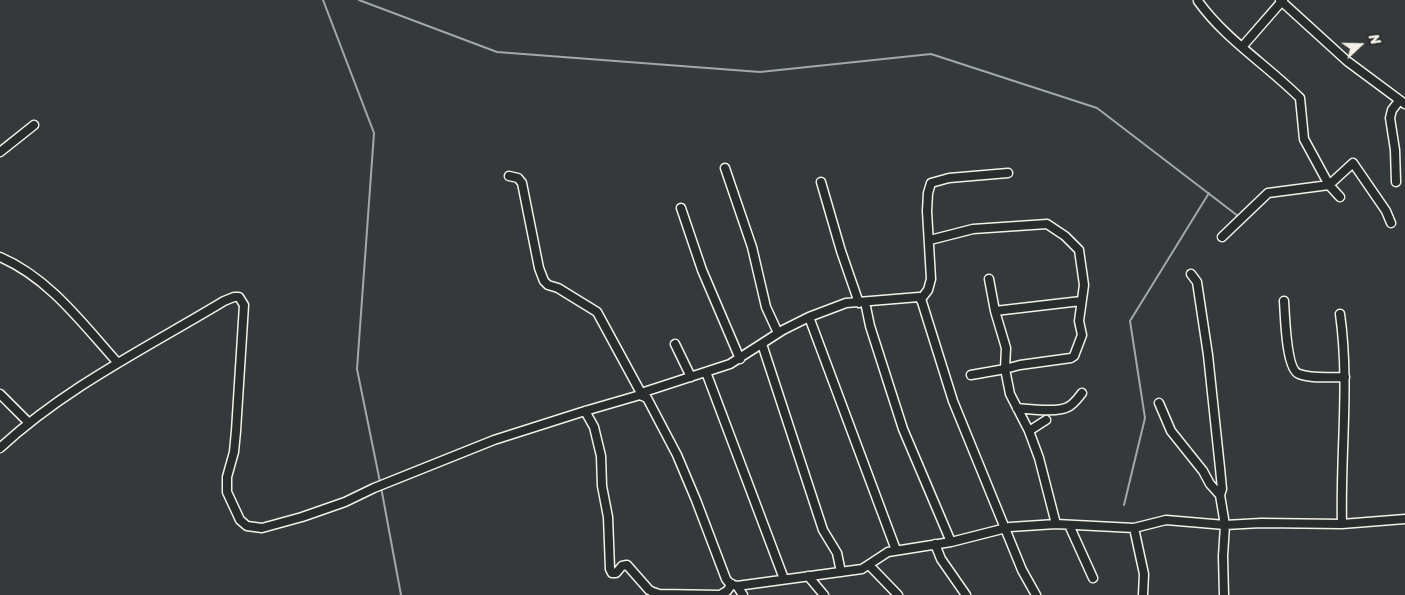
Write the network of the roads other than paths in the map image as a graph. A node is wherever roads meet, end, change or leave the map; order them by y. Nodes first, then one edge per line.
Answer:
1 (1282, 0) edge
2 (1198, 1) edge
3 (1242, 48) junction
4 (1402, 102) edge
5 (34, 124) dead end
6 (0, 152) edge
7 (726, 168) dead end
8 (1008, 172) dead end
9 (509, 176) dead end
10 (821, 182) dead end
11 (1396, 182) dead end
12 (1329, 185) junction
13 (1340, 196) dead end
14 (681, 208) dead end
15 (1391, 223) dead end
16 (1222, 237) dead end
17 (930, 240) junction
18 (0, 256) edge
19 (1191, 274) dead end
20 (989, 279) dead end
21 (921, 299) junction
22 (1081, 301) junction
23 (1284, 301) dead end
24 (862, 302) junction
25 (995, 311) junction
26 (1340, 314) dead end
27 (810, 317) junction
28 (778, 333) junction
29 (676, 344) dead end
30 (762, 344) junction
31 (740, 359) junction
32 (117, 362) junction
33 (1005, 370) junction
34 (706, 372) junction
35 (971, 375) dead end
36 (691, 377) junction
37 (1345, 377) junction
38 (0, 394) edge
39 (641, 394) junction
40 (1082, 394) dead end
41 (1159, 403) dead end
42 (1017, 408) junction
43 (585, 411) junction
44 (1046, 420) dead end
45 (29, 423) junction
46 (1028, 431) junction
47 (0, 448) edge
48 (1220, 495) junction
49 (1405, 519) edge
50 (1056, 524) junction
51 (1342, 524) junction
52 (1069, 525) junction
53 (1225, 525) junction
54 (1006, 528) junction
55 (1134, 528) junction
56 (952, 542) junction
57 (935, 544) junction
58 (896, 550) junction
59 (869, 566) junction
60 (841, 572) junction
61 (808, 576) junction
62 (1093, 578) dead end
63 (784, 579) junction
64 (734, 585) junction
65 (720, 595) edge
66 (743, 595) edge
67 (824, 595) edge
68 (898, 595) edge
69 (966, 595) edge
70 (1036, 595) edge
71 (1143, 595) edge
72 (1224, 595) edge

1 - 3 street
1 - 4 street
2 - 3 street
3 - 12 street
4 - 11 street
5 - 6 street
7 - 28 street
8 - 17 street
9 - 39 street
10 - 24 street
12 - 13 street
12 - 15 street
12 - 16 street
14 - 31 street
17 - 21 street
17 - 22 street
18 - 32 street
19 - 48 street
20 - 25 street
21 - 24 street
21 - 54 street
22 - 25 street
22 - 33 street
23 - 37 street
24 - 27 street
24 - 56 street
25 - 33 street
26 - 37 street
27 - 28 street
27 - 58 street
28 - 30 street
29 - 36 street
30 - 31 street
30 - 60 street
31 - 34 street
32 - 43 street
32 - 45 street
33 - 35 street
33 - 42 street
34 - 36 street
34 - 63 street
36 - 39 street
37 - 51 street
38 - 45 street
39 - 43 street
39 - 64 street
40 - 42 street
41 - 48 street
42 - 46 street
43 - 65 street
44 - 46 street
45 - 47 street
46 - 50 street
48 - 53 street
49 - 51 street
50 - 52 street
50 - 54 street
51 - 53 street
52 - 55 street
52 - 62 street
53 - 55 street
53 - 72 street
54 - 56 street
54 - 70 street
55 - 71 street
56 - 57 street
57 - 58 street
57 - 69 street
58 - 59 street
59 - 60 street
59 - 68 street
60 - 61 street
61 - 63 street
61 - 67 street
63 - 64 street
64 - 65 street
64 - 66 street

